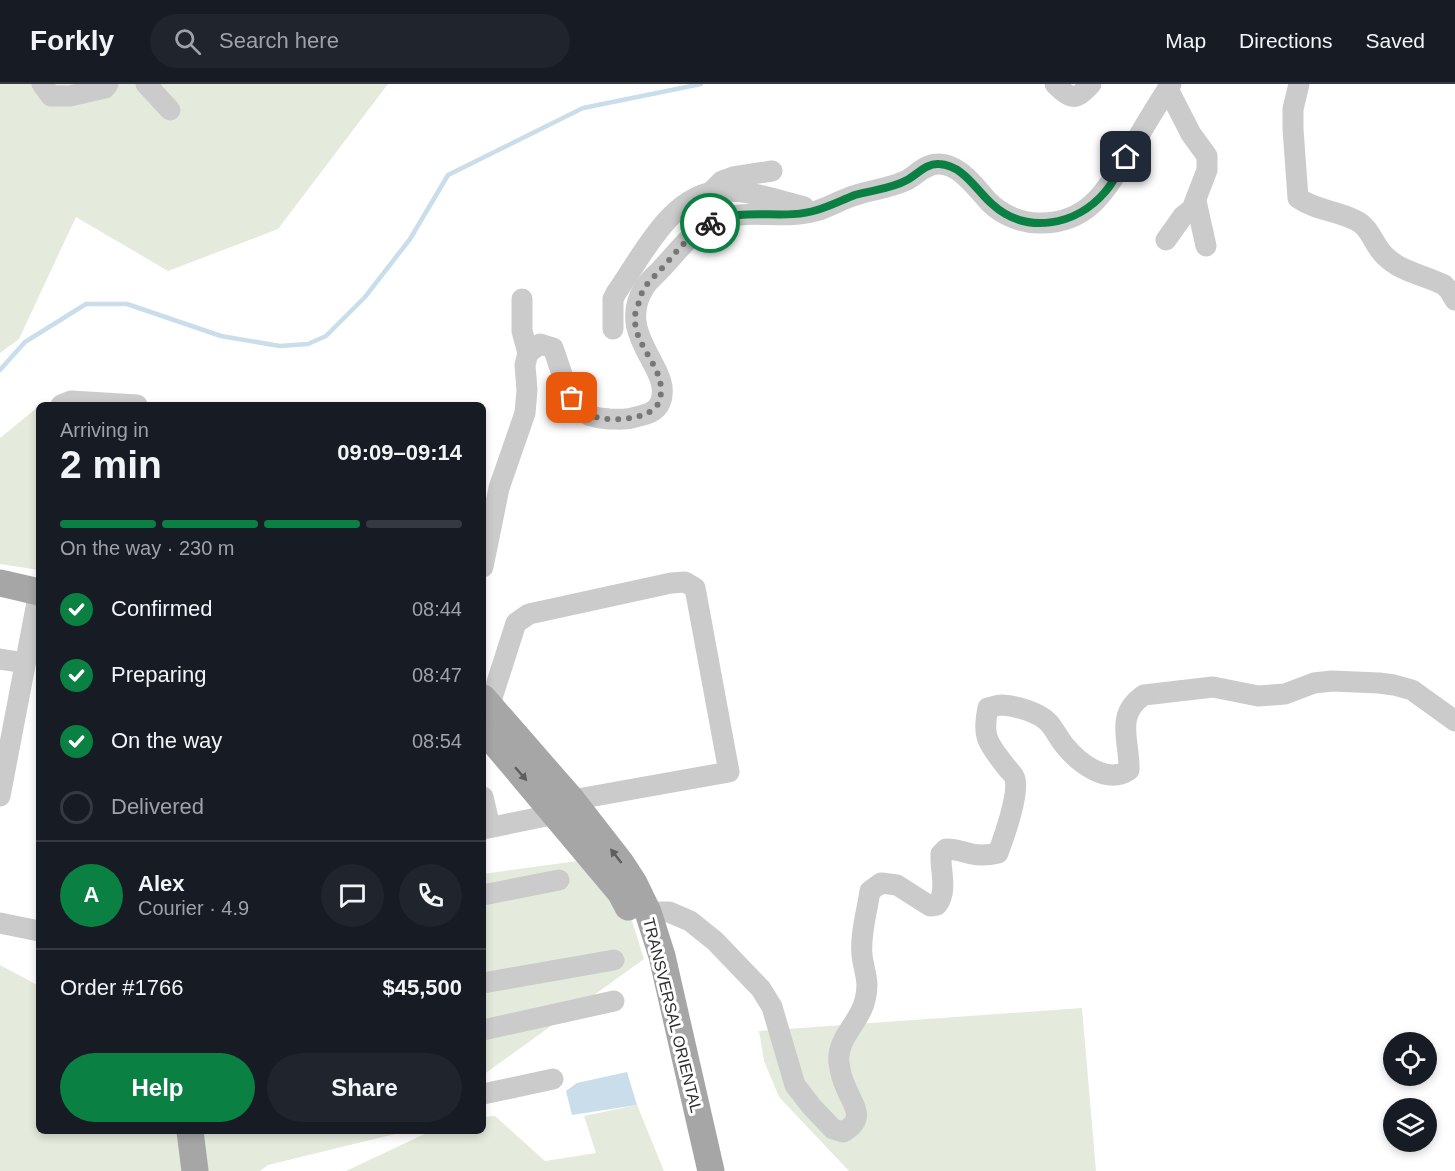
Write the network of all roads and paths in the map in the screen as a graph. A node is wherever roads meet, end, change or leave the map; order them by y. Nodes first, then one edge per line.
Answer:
1 (42, 84) edge
2 (108, 84) edge
3 (147, 84) edge
4 (1055, 84) edge
5 (1092, 84) edge
6 (1299, 84) edge
7 (1169, 86) edge
8 (170, 110) dead end
9 (772, 171) dead end
10 (711, 193) junction
11 (1196, 201) junction
12 (816, 211) junction
13 (1166, 240) dead end
14 (1206, 246) dead end
15 (522, 299) dead end
16 (1455, 300) edge
17 (613, 329) dead end
18 (528, 353) junction
19 (68, 402) edge
20 (87, 402) edge
21 (486, 536) edge
22 (0, 568) edge
23 (36, 573) edge
24 (0, 583) edge
25 (36, 591) edge
26 (36, 607) edge
27 (0, 658) edge
28 (25, 663) junction
29 (486, 707) edge
30 (486, 711) edge
31 (1455, 721) edge
32 (1, 790) edge
33 (564, 807) junction
34 (486, 828) edge
35 (558, 880) dead end
36 (486, 894) edge
37 (648, 912) junction
38 (0, 923) edge
39 (36, 930) edge
40 (614, 960) dead end
41 (486, 982) edge
42 (614, 1001) dead end
43 (486, 1029) edge
44 (553, 1080) dead end
45 (486, 1093) edge
46 (190, 1134) edge
47 (195, 1171) edge
48 (692, 1171) edge
49 (711, 1171) edge

1 - 2 street
3 - 8 street
4 - 5 street
6 - 16 street
7 - 11 street
7 - 12 street
9 - 10 street
10 - 12 street
10 - 17 street
11 - 13 street
11 - 14 street
12 - 18 street
15 - 18 street
18 - 21 street
19 - 20 street
22 - 23 main road
24 - 25 main road
26 - 28 street
27 - 28 street
28 - 32 street
29 - 33 street
30 - 33 main road, TRANSVERSAL ORIENTAL
31 - 37 street
33 - 34 street
37 -> 33 main road, TRANSVERSAL ORIENTAL
33 - 48 main road, TRANSVERSAL ORIENTAL
35 - 36 street
37 - 49 main road, TRANSVERSAL ORIENTAL
38 - 39 street
40 - 41 street
42 - 43 street
44 - 45 street
46 - 47 main road

